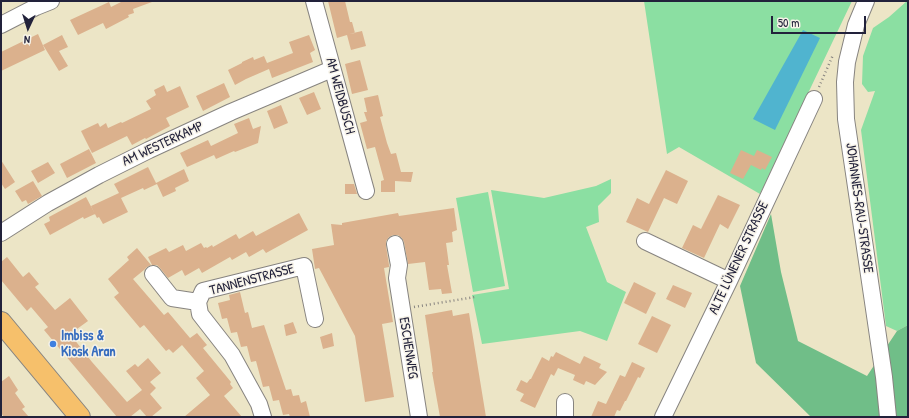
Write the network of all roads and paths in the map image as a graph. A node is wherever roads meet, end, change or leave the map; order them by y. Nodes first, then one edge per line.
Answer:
1 (51, 1) edge
2 (314, 1) edge
3 (866, 1) edge
4 (1, 25) edge
5 (332, 69) junction
6 (814, 99) dead end
7 (366, 191) dead end
8 (1, 233) edge
9 (645, 241) dead end
10 (395, 244) dead end
11 (153, 274) dead end
12 (729, 281) junction
13 (475, 297) dead end
14 (198, 302) junction
15 (402, 309) junction
16 (315, 319) dead end
17 (4, 331) edge
18 (80, 417) edge
19 (263, 417) edge
20 (419, 417) edge
21 (663, 417) edge
22 (888, 417) edge

1 - 4 street
2 - 5 street, AM WEIDBUSCH
3 - 22 street, JOHANNES-RAU-STRASSE
5 - 7 street, AM WEIDBUSCH
5 - 8 street, AM WESTERKAMP
6 - 12 street, ALTE LÜNENER STRASSE
9 - 12 street
10 - 15 street, ESCHENWEG
11 - 14 street, TANNENSTRASSE
12 - 21 street, ALTE LÜNENER STRASSE
13 - 15 path
14 - 16 street, TANNENSTRASSE
14 - 19 street, TANNENSTRASSE
15 - 20 street, ESCHENWEG
17 - 18 main road

